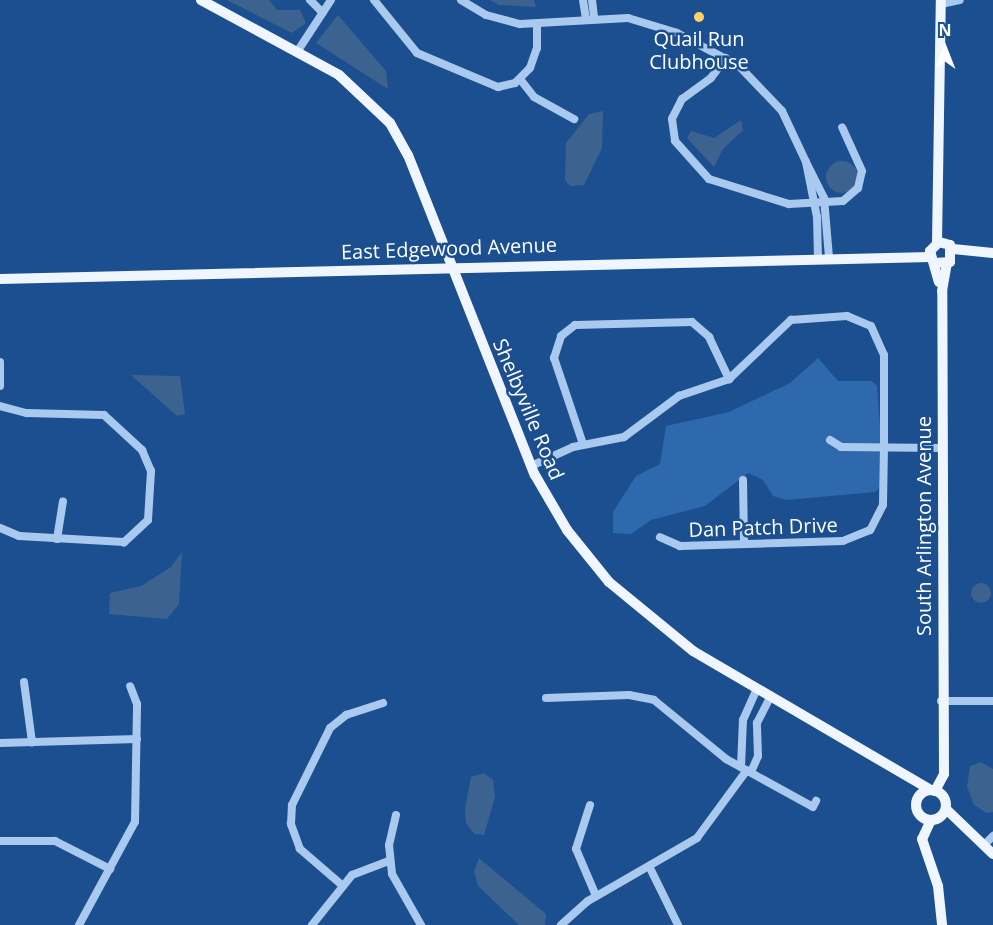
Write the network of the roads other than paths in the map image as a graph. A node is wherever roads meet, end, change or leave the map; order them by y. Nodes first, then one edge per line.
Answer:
1 (201, 0) edge
2 (310, 0) edge
3 (374, 0) edge
4 (461, 0) edge
5 (583, 0) edge
6 (592, 0) edge
7 (960, 0) edge
8 (328, 1) edge
9 (941, 2) edge
10 (323, 13) junction
11 (590, 17) junction
12 (537, 25) junction
13 (297, 52) junction
14 (726, 58) junction
15 (520, 78) junction
16 (574, 119) dead end
17 (842, 127) dead end
18 (820, 204) junction
19 (942, 213) junction
20 (935, 244) junction
21 (987, 253) edge
22 (898, 254) junction
23 (950, 254) junction
24 (823, 257) junction
25 (933, 260) junction
26 (452, 267) junction
27 (0, 279) edge
28 (942, 291) junction
29 (0, 362) edge
30 (729, 379) junction
31 (0, 386) edge
32 (0, 406) edge
33 (830, 440) dead end
34 (583, 444) junction
35 (884, 447) junction
36 (941, 447) junction
37 (531, 466) junction
38 (742, 480) dead end
39 (63, 501) dead end
40 (0, 528) edge
41 (660, 537) dead end
42 (57, 539) junction
43 (744, 544) junction
44 (24, 682) dead end
45 (130, 686) dead end
46 (757, 688) junction
47 (771, 696) junction
48 (546, 698) dead end
49 (941, 702) junction
50 (993, 702) edge
51 (382, 703) dead end
52 (137, 740) junction
53 (32, 742) junction
54 (0, 743) edge
55 (944, 760) junction
56 (746, 769) junction
57 (902, 772) junction
58 (933, 791) junction
59 (919, 798) junction
60 (816, 801) dead end
61 (945, 804) junction
62 (590, 805) dead end
63 (918, 810) junction
64 (396, 815) dead end
65 (933, 819) junction
66 (963, 829) junction
67 (993, 836) edge
68 (0, 841) edge
69 (990, 849) edge
70 (928, 860) junction
71 (389, 861) junction
72 (650, 868) junction
73 (110, 869) junction
74 (343, 886) junction
75 (596, 896) junction
76 (79, 925) edge
77 (312, 925) edge
78 (421, 925) edge
79 (561, 925) edge
80 (678, 925) edge
81 (942, 925) edge

1 - 13 main road, Shelbyville Road
2 - 10 street
3 - 15 street
4 - 12 street
5 - 11 street
6 - 11 street
7 - 9 street
8 - 10 street
9 - 19 main road, South Arlington Avenue
10 - 13 street
11 - 12 street
11 - 14 street
12 - 15 street
13 - 26 main road, Shelbyville Road
14 - 18 street
14 - 18 street
15 - 16 street
17 - 18 street
18 - 24 street
19 - 20 main road, South Arlington Avenue
19 - 23 main road, South Arlington Avenue
20 - 22 main road
20 - 23 main road
20 - 25 main road, South Arlington Avenue
21 - 23 main road
22 - 24 main road, East Edgewood Avenue
22 - 25 main road
23 - 25 main road
23 - 28 main road, South Arlington Avenue
24 - 26 main road, East Edgewood Avenue
25 - 28 main road, South Arlington Avenue
26 - 27 main road, East Edgewood Avenue
26 - 37 main road, Shelbyville Road
28 - 36 main road, South Arlington Avenue
29 - 31 street
30 - 34 street
30 - 34 street
30 - 35 street
32 - 42 street
33 - 35 street
34 - 37 street
35 - 36 street
35 - 43 street, Dan Patch Drive
36 - 49 main road, South Arlington Avenue
37 - 46 main road, Shelbyville Road
38 - 43 street
39 - 42 street
40 - 42 street
41 - 43 street, Dan Patch Drive
44 - 53 street
45 - 52 street
46 - 47 main road, Shelbyville Road
46 - 56 street
47 - 56 street
47 - 57 main road, Shelbyville Road
48 - 56 street
49 - 50 street
49 - 55 main road, South Arlington Avenue
51 - 74 street
52 - 53 street
52 - 73 street
53 - 54 street
55 - 58 main road, South Arlington Avenue
55 - 61 main road, South Arlington Avenue
56 - 60 street
56 - 72 street
57 - 58 main road
57 - 59 main road
58 - 59 main road
58 - 61 main road
59 - 63 main road
61 - 65 main road
61 - 66 main road
62 - 75 street
63 - 65 main road
63 - 70 main road
64 - 71 street
65 - 66 main road
65 - 70 main road
66 - 69 main road
67 - 69 street
68 - 73 street
70 - 81 main road
71 - 74 street
71 - 78 street
72 - 75 street
72 - 80 street
73 - 76 street
74 - 77 street
75 - 79 street

